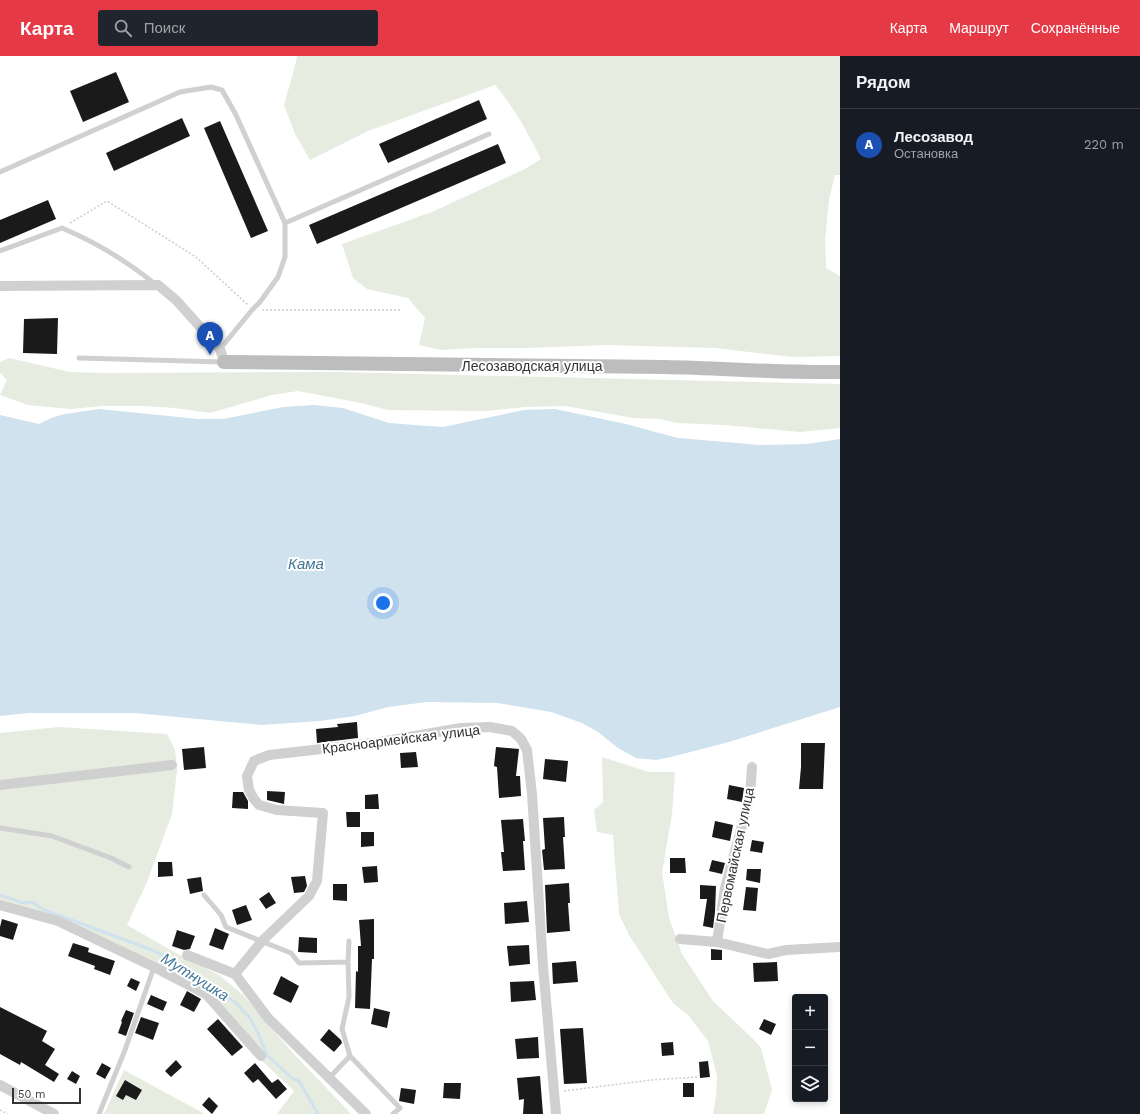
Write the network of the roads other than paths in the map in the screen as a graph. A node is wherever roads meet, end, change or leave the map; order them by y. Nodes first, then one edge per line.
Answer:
1 (489, 134) dead end
2 (0, 172) edge
3 (285, 223) junction
4 (0, 251) edge
5 (158, 285) junction
6 (0, 286) edge
7 (222, 355) junction
8 (79, 358) dead end
9 (840, 372) edge
10 (172, 765) dead end
11 (752, 767) dead end
12 (0, 785) edge
13 (0, 828) edge
14 (128, 867) dead end
15 (204, 896) dead end
16 (0, 905) edge
17 (680, 939) dead end
18 (262, 941) junction
19 (349, 941) dead end
20 (717, 942) junction
21 (840, 947) edge
22 (187, 955) dead end
23 (348, 962) junction
24 (154, 967) junction
25 (235, 974) junction
26 (261, 1056) dead end
27 (350, 1056) junction
28 (330, 1077) junction
29 (0, 1085) edge
30 (54, 1114) edge
31 (99, 1114) edge
32 (366, 1114) edge
33 (393, 1114) edge
34 (556, 1114) edge

1 - 3 lane
2 - 3 lane
3 - 7 lane
4 - 5 lane
5 - 6 street
5 - 7 street
7 - 8 lane
7 - 9 street, Лесозаводская улица
10 - 12 street
11 - 20 street, Первомайская улица
13 - 14 lane
15 - 18 lane
16 - 24 street
17 - 20 street, Первомайская улица
18 - 23 lane
18 - 25 street, Красноармейская улица
18 - 34 street, Красноармейская улица
19 - 23 lane
20 - 21 street, Первомайская улица
22 - 25 street
23 - 27 lane
24 - 26 street
24 - 31 lane
25 - 28 street
27 - 28 lane
27 - 33 lane
28 - 32 street
29 - 30 street

